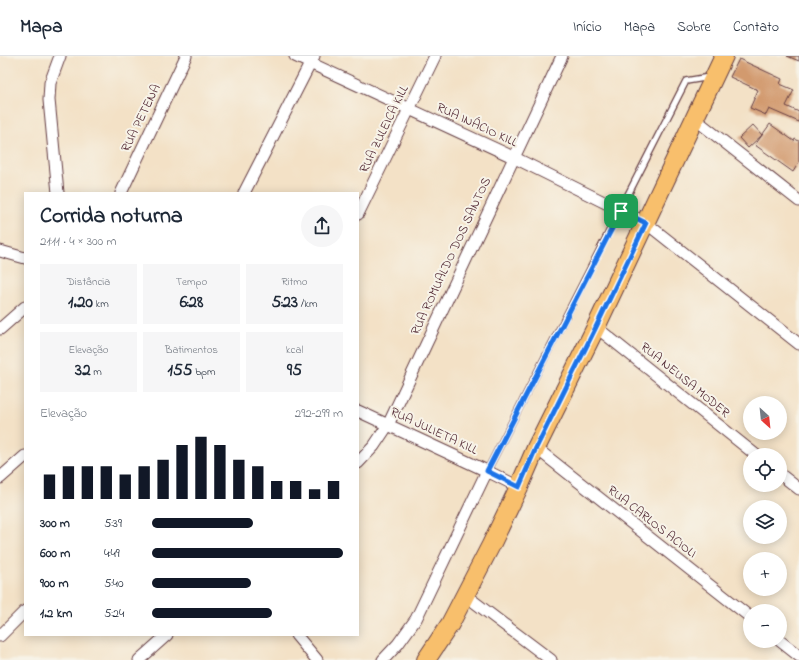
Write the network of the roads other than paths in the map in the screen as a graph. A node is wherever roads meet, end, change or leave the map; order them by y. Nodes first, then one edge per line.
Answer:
1 (60, 56) edge
2 (186, 56) edge
3 (294, 56) edge
4 (435, 56) edge
5 (562, 56) edge
6 (724, 56) edge
7 (312, 60) edge
8 (715, 76) junction
9 (409, 109) junction
10 (695, 119) junction
11 (513, 157) junction
12 (58, 192) edge
13 (121, 192) edge
14 (245, 192) edge
15 (799, 201) edge
16 (621, 211) junction
17 (359, 212) edge
18 (646, 223) junction
19 (0, 251) edge
20 (24, 258) edge
21 (24, 308) edge
22 (596, 327) junction
23 (0, 329) edge
24 (799, 344) edge
25 (359, 410) edge
26 (388, 425) junction
27 (536, 448) junction
28 (747, 448) edge
29 (24, 457) edge
30 (359, 462) edge
31 (487, 471) junction
32 (0, 478) edge
33 (787, 480) edge
34 (519, 487) junction
35 (799, 489) edge
36 (464, 595) junction
37 (743, 611) edge
38 (24, 612) edge
39 (0, 636) edge
40 (165, 636) edge
41 (297, 636) edge
42 (787, 647) edge
43 (799, 656) edge
44 (139, 660) edge
45 (317, 660) edge
46 (383, 660) edge
47 (426, 660) edge
48 (551, 660) edge

1 - 12 street
2 - 13 street, RUA PETENA
3 - 7 street, RUA INÁCIO KILL
4 - 9 street, RUA ZULEICA KILL
5 - 11 street, RUA ROMUALDO DOS SANTOS
6 - 8 main road
7 - 9 street, RUA INÁCIO KILL
7 - 14 street
8 - 10 main road
8 - 16 lane
9 - 11 street, RUA INÁCIO KILL
9 - 17 street, RUA ZULEICA KILL
10 - 15 street
10 - 18 main road
11 - 16 street, RUA INÁCIO KILL
11 - 26 street, RUA ROMUALDO DOS SANTOS
16 - 18 street, RUA INÁCIO KILL
16 - 31 lane
18 - 22 main road
18 - 24 street, RUA INÁCIO KILL
19 - 20 street
21 - 23 street
22 - 27 main road
22 - 28 street, RUA NEUSA MODER
25 - 26 street, RUA JULIETA KILL
26 - 30 street, RUA ROMUALDO DOS SANTOS
26 - 31 street, RUA JULIETA KILL
27 - 34 main road
27 - 37 street, RUA CARLOS ACIOLI
29 - 32 street
31 - 34 street, RUA JULIETA KILL
31 - 46 street
33 - 35 street
34 - 36 main road
36 - 47 main road
36 - 48 street
38 - 39 street
40 - 44 street
41 - 45 street
42 - 43 street

